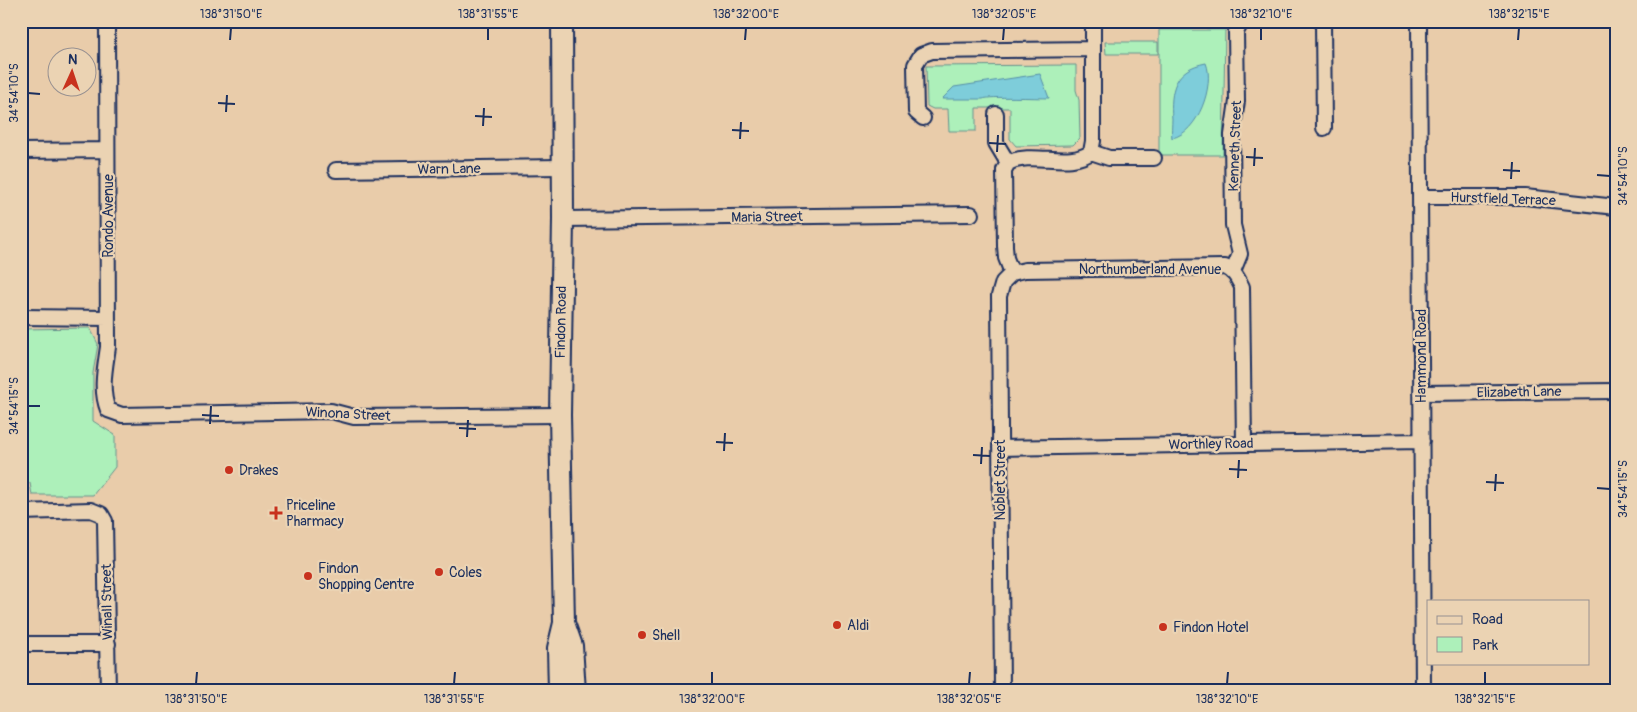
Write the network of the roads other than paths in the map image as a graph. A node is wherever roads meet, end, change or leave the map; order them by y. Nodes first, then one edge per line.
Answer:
1 (107, 21) edge
2 (562, 21) edge
3 (1093, 21) edge
4 (1242, 21) edge
5 (1323, 21) edge
6 (1420, 21) edge
7 (1093, 49) junction
8 (996, 114) dead end
9 (923, 118) dead end
10 (1324, 128) dead end
11 (108, 150) junction
12 (21, 151) edge
13 (1091, 152) junction
14 (1154, 158) dead end
15 (1008, 163) junction
16 (562, 167) junction
17 (336, 170) dead end
18 (1420, 197) junction
19 (1616, 207) edge
20 (971, 214) dead end
21 (563, 219) junction
22 (1233, 271) junction
23 (1012, 273) junction
24 (21, 317) edge
25 (108, 318) junction
26 (1616, 391) edge
27 (1421, 393) junction
28 (108, 410) joint
29 (560, 415) junction
30 (1422, 441) junction
31 (1244, 443) junction
32 (1000, 448) junction
33 (21, 512) edge
34 (21, 644) edge
35 (108, 644) junction
36 (566, 659) junction
37 (108, 691) edge
38 (544, 691) edge
39 (559, 691) edge
40 (575, 691) edge
41 (588, 691) edge
42 (1002, 691) edge
43 (1423, 691) edge

1 - 11 street, Rondo Avenue
2 - 16 main road, Findon Road
3 - 7 street
4 - 22 street, Kenneth Street
5 - 10 street
6 - 18 street, Hammond Road
7 - 9 street
7 - 13 street
8 - 15 street
11 - 12 street
11 - 25 street, Rondo Avenue
13 - 14 street
13 - 15 street
15 - 23 street
16 - 17 street, Warn Lane
16 - 21 main road, Findon Road
18 - 19 street, Hurstfield Terrace
18 - 27 street, Hammond Road
20 - 21 street, Maria Street
21 - 29 main road, Findon Road
22 - 23 street, Northumberland Avenue
22 - 31 street, Northumberland Avenue
23 - 32 street, Noblet Street
24 - 25 street
25 - 28 street, Rondo Avenue
26 - 27 street, Elizabeth Lane
27 - 30 street, Hammond Road
28 - 29 street, Winona Street
29 - 36 main road, Findon Road
30 - 31 street, Worthley Road
30 - 43 street, Hammond Road
31 - 32 street, Worthley Road
32 - 42 street, Noblet Street
33 - 35 street, Winall Street
34 - 35 street
35 - 37 street, Winall Street
36 - 38 main road
36 - 39 main road, Findon Road
36 - 40 main road, Findon Road
36 - 41 main road

